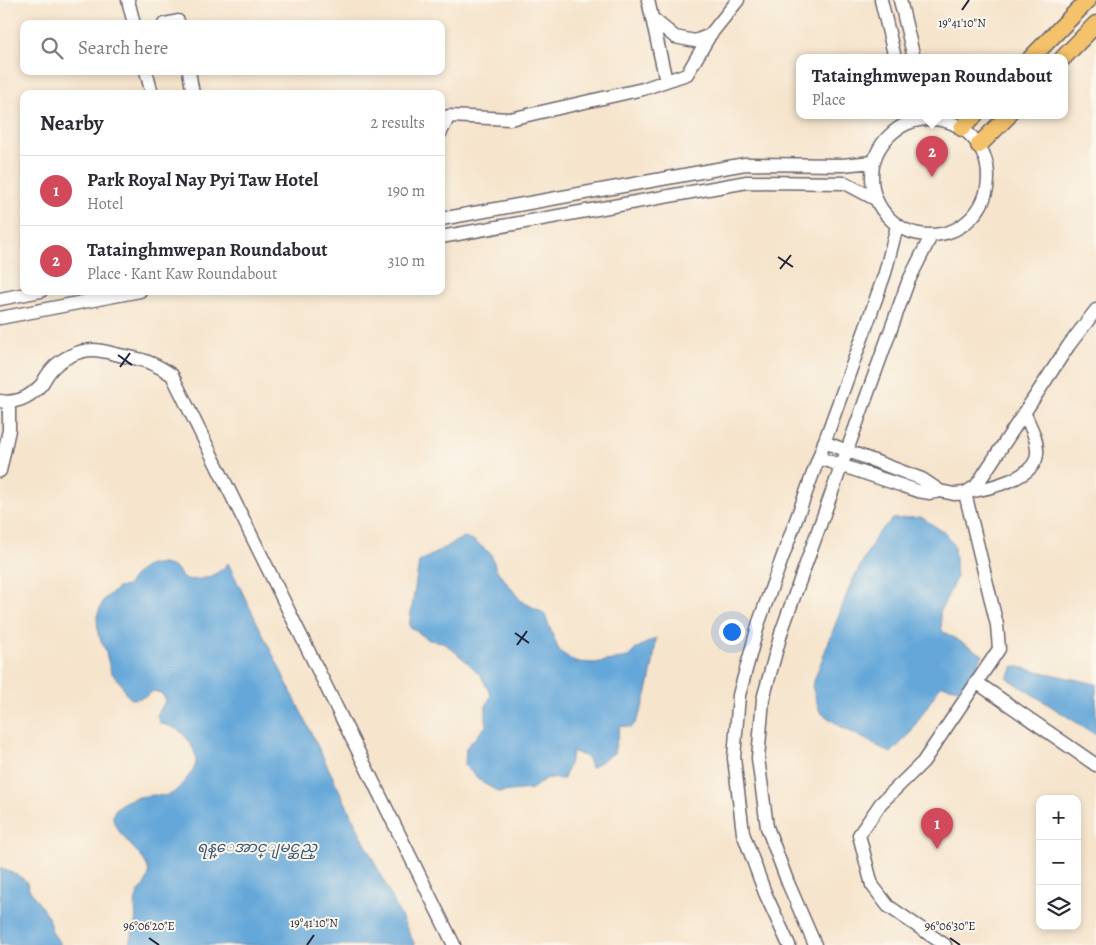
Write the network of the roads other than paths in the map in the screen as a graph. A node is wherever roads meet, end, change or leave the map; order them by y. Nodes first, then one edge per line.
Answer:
1 (128, 0) edge
2 (648, 0) edge
3 (738, 0) edge
4 (881, 0) edge
5 (900, 0) edge
6 (1088, 0) edge
7 (652, 18) junction
8 (133, 20) edge
9 (1096, 24) edge
10 (710, 35) junction
11 (894, 54) edge
12 (913, 54) edge
13 (1035, 54) edge
14 (1067, 54) edge
15 (147, 75) edge
16 (190, 75) edge
17 (666, 81) junction
18 (151, 90) edge
19 (193, 90) edge
20 (445, 117) edge
21 (909, 119) edge
22 (940, 119) edge
23 (971, 119) edge
24 (1005, 119) edge
25 (962, 128) junction
26 (980, 145) junction
27 (873, 162) junction
28 (875, 198) junction
29 (445, 218) edge
30 (898, 226) junction
31 (445, 236) edge
32 (931, 236) junction
33 (20, 295) edge
34 (119, 295) edge
35 (0, 299) edge
36 (1096, 310) edge
37 (0, 318) edge
38 (4, 402) edge
39 (1024, 412) junction
40 (824, 442) junction
41 (848, 451) junction
42 (819, 458) junction
43 (842, 466) junction
44 (0, 471) edge
45 (940, 492) junction
46 (966, 492) junction
47 (976, 682) junction
48 (1096, 765) edge
49 (454, 945) edge
50 (789, 945) edge
51 (815, 945) edge
52 (945, 945) edge

1 - 8 street
2 - 7 street
3 - 10 street
4 - 11 street
5 - 12 street
6 - 13 main road
7 - 10 street
7 - 17 street
9 - 14 main road
10 - 17 street
15 - 18 street
16 - 19 street
17 - 20 street
21 - 27 street
22 - 25 street
23 - 25 main road
24 - 26 main road
25 - 26 street
26 - 32 street
27 - 28 street
27 - 29 street
28 - 30 street
28 - 31 street
30 - 32 street
30 - 40 street
32 - 41 street
33 - 35 street
34 - 37 street
36 - 39 street
38 - 44 street
38 - 49 street
39 - 46 street
39 - 46 street
40 - 41 street
40 - 42 street
41 - 43 street
41 - 45 street
42 - 43 street
42 - 50 street
43 - 45 street
43 - 51 street
45 - 46 street
46 - 47 street
47 - 48 street
47 - 52 street

